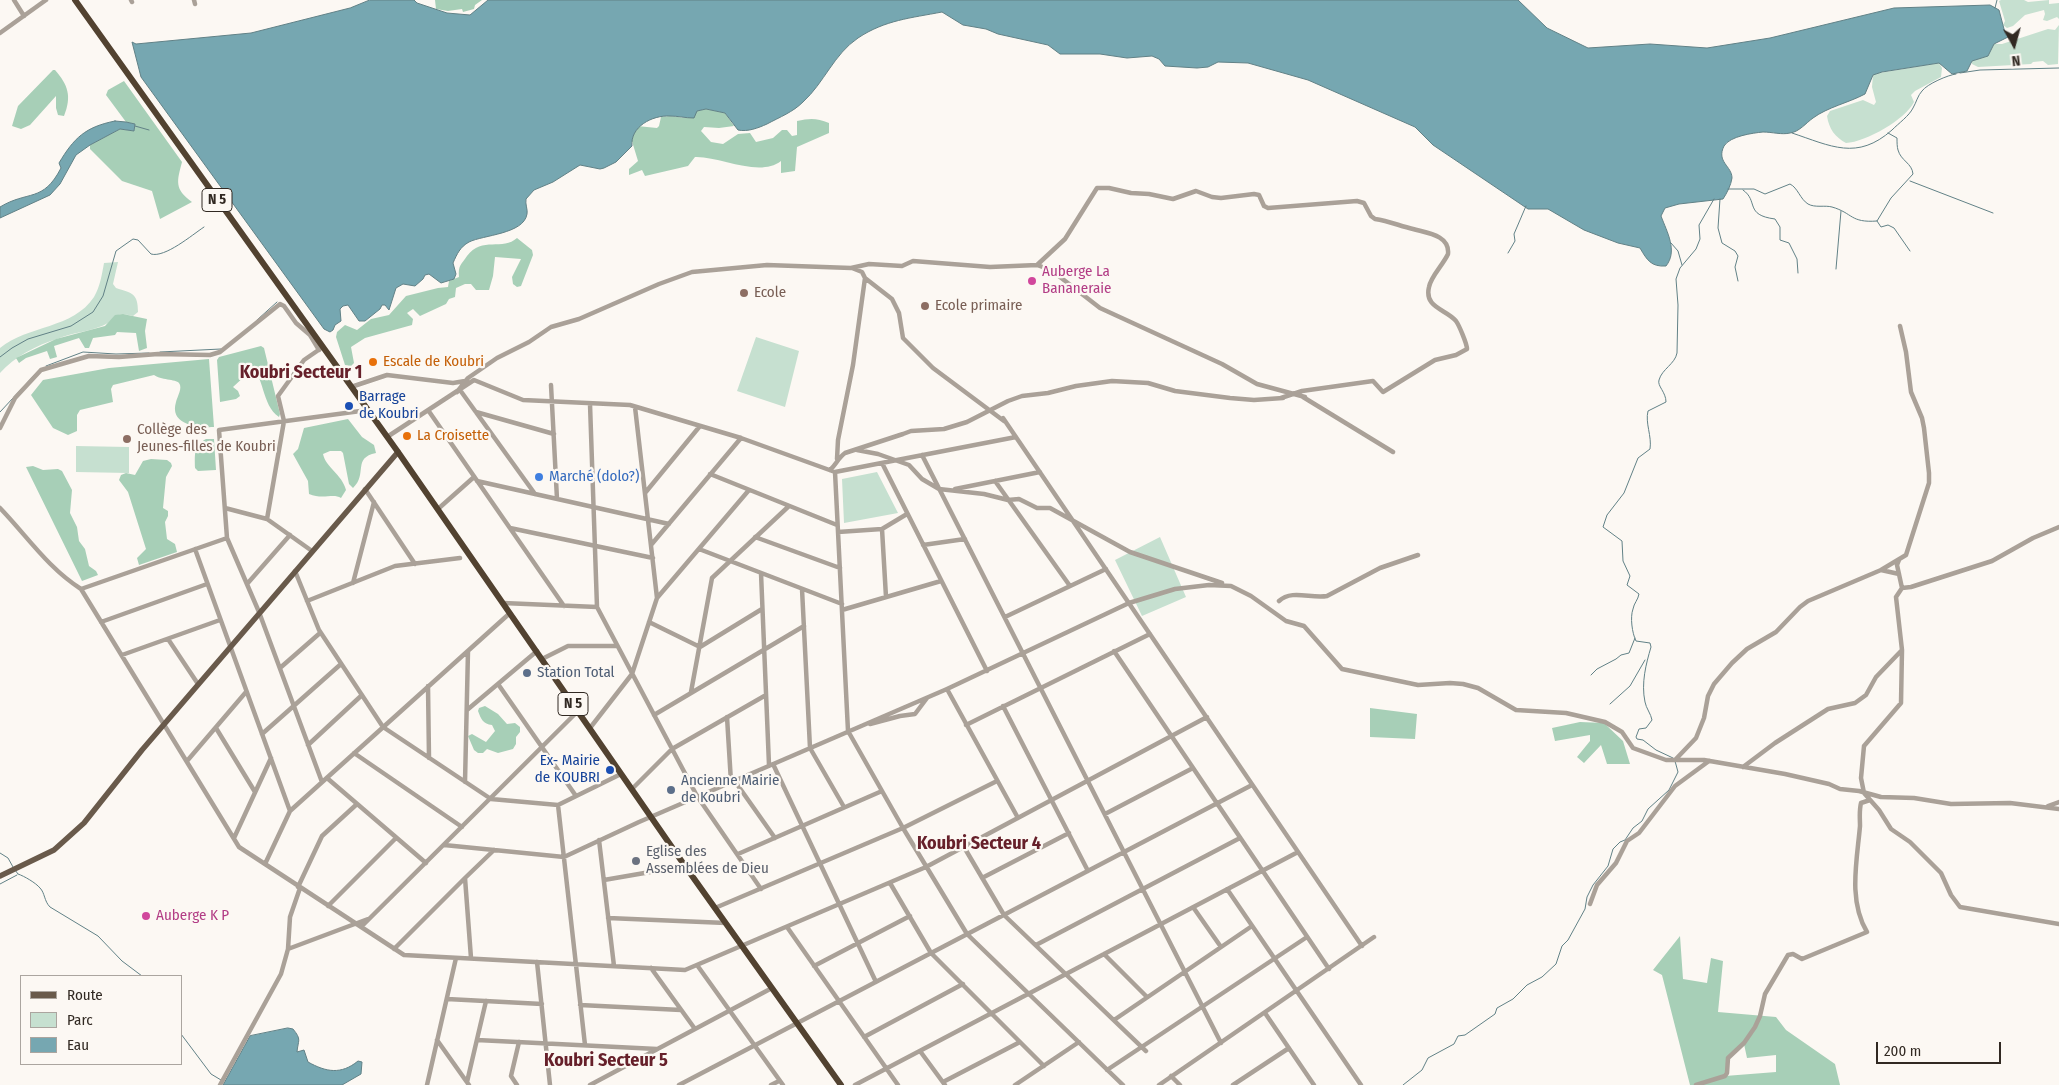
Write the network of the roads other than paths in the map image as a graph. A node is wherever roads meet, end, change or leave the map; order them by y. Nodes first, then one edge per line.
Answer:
1 (14, 0) edge
2 (46, 0) edge
3 (75, 0) edge
4 (24, 16) junction
5 (0, 33) edge
6 (1038, 265) junction
7 (851, 268) junction
8 (865, 278) junction
9 (1900, 326) dead end
10 (322, 348) junction
11 (465, 381) junction
12 (472, 382) junction
13 (551, 384) dead end
14 (351, 387) junction
15 (458, 391) junction
16 (1292, 394) junction
17 (1305, 397) junction
18 (1281, 398) junction
19 (552, 402) junction
20 (590, 404) junction
21 (635, 407) junction
22 (368, 410) junction
23 (428, 410) junction
24 (988, 411) junction
25 (476, 412) junction
26 (284, 421) junction
27 (700, 426) junction
28 (0, 428) edge
29 (554, 434) junction
30 (387, 437) junction
31 (1016, 437) junction
32 (741, 438) junction
33 (856, 450) junction
34 (398, 452) junction
35 (1393, 452) dead end
36 (922, 455) junction
37 (837, 459) junction
38 (897, 460) junction
39 (882, 463) junction
40 (832, 471) junction
41 (1040, 472) junction
42 (710, 474) junction
43 (474, 477) junction
44 (478, 481) junction
45 (994, 481) junction
46 (365, 489) junction
47 (748, 490) junction
48 (940, 490) junction
49 (950, 490) junction
50 (645, 493) junction
51 (535, 494) junction
52 (556, 499) junction
53 (1008, 500) junction
54 (374, 502) junction
55 (789, 506) junction
56 (593, 507) junction
57 (0, 508) edge
58 (225, 508) junction
59 (438, 509) junction
60 (907, 514) junction
61 (267, 519) junction
62 (648, 519) junction
63 (1073, 521) junction
64 (669, 524) junction
65 (837, 524) junction
66 (2059, 527) edge
67 (510, 528) junction
68 (882, 529) junction
69 (838, 532) junction
70 (290, 535) junction
71 (755, 537) junction
72 (227, 538) junction
73 (965, 539) junction
74 (651, 545) junction
75 (923, 545) junction
76 (595, 546) junction
77 (195, 549) junction
78 (698, 549) junction
79 (312, 551) junction
80 (1418, 555) dead end
81 (460, 558) dead end
82 (653, 558) junction
83 (1899, 560) junction
84 (730, 561) junction
85 (415, 564) junction
86 (840, 568) junction
87 (1106, 569) junction
88 (1881, 570) junction
89 (295, 571) junction
90 (761, 573) junction
91 (1898, 574) junction
92 (941, 581) junction
93 (353, 583) junction
94 (208, 584) junction
95 (247, 584) junction
96 (1070, 586) junction
97 (1231, 586) junction
98 (1902, 588) junction
99 (81, 589) junction
100 (802, 589) junction
101 (886, 597) junction
102 (657, 598) junction
103 (307, 601) junction
104 (1279, 601) dead end
105 (503, 603) junction
106 (1129, 603) junction
107 (564, 606) junction
108 (597, 607) junction
109 (842, 607) junction
110 (762, 609) junction
111 (260, 612) junction
112 (510, 612) junction
113 (1005, 617) junction
114 (220, 620) junction
115 (101, 622) junction
116 (649, 622) junction
117 (804, 626) junction
118 (320, 633) junction
119 (1150, 634) junction
120 (168, 639) junction
121 (617, 646) junction
122 (230, 647) junction
123 (700, 647) junction
124 (764, 649) junction
125 (468, 650) junction
126 (1902, 650) junction
127 (537, 651) junction
128 (1114, 651) junction
129 (1023, 654) junction
130 (122, 656) junction
131 (542, 659) junction
132 (341, 664) junction
133 (280, 668) junction
134 (986, 671) junction
135 (632, 674) junction
136 (198, 684) junction
137 (498, 684) junction
138 (428, 686) junction
139 (1040, 688) junction
140 (947, 689) junction
141 (246, 692) junction
142 (691, 692) junction
143 (362, 695) junction
144 (766, 695) junction
145 (928, 698) junction
146 (294, 706) junction
147 (1003, 706) junction
148 (467, 710) junction
149 (578, 711) junction
150 (654, 715) junction
151 (727, 717) junction
152 (1207, 717) junction
153 (164, 724) junction
154 (863, 725) junction
155 (966, 725) junction
156 (383, 727) junction
157 (216, 728) junction
158 (590, 728) junction
159 (848, 732) junction
160 (262, 734) junction
161 (1171, 736) junction
162 (308, 745) junction
163 (542, 747) junction
164 (810, 748) junction
165 (672, 749) junction
166 (354, 753) junction
167 (271, 758) junction
168 (429, 758) junction
169 (1675, 760) junction
170 (187, 761) junction
171 (1709, 761) junction
172 (771, 764) junction
173 (1743, 767) junction
174 (1193, 768) junction
175 (621, 774) junction
176 (327, 778) junction
177 (732, 781) junction
178 (997, 781) junction
179 (1088, 781) junction
180 (322, 782) junction
181 (465, 782) junction
182 (1252, 785) junction
183 (632, 789) junction
184 (882, 791) junction
185 (255, 792) junction
186 (1864, 793) junction
187 (576, 796) junction
188 (697, 796) junction
189 (490, 799) junction
190 (1052, 800) junction
191 (1870, 800) junction
192 (2059, 802) edge
193 (1217, 803) junction
194 (358, 804) junction
195 (558, 804) junction
196 (2047, 806) junction
197 (844, 807) junction
198 (2059, 809) edge
199 (290, 810) junction
200 (1105, 814) junction
201 (651, 816) junction
202 (1018, 818) junction
203 (802, 826) junction
204 (462, 827) junction
205 (903, 828) junction
206 (1069, 833) junction
207 (234, 838) junction
208 (396, 838) junction
209 (775, 838) junction
210 (1240, 838) junction
211 (599, 840) junction
212 (444, 846) junction
213 (964, 847) junction
214 (494, 850) junction
215 (1124, 852) junction
216 (1298, 852) junction
217 (738, 854) junction
218 (564, 857) junction
219 (426, 863) junction
220 (265, 864) junction
221 (820, 864) junction
222 (685, 866) junction
223 (926, 867) junction
224 (1088, 871) junction
225 (1262, 871) junction
226 (0, 876) edge
227 (465, 878) junction
228 (982, 878) junction
229 (604, 880) junction
230 (890, 883) junction
231 (299, 887) junction
232 (761, 889) junction
233 (1143, 889) junction
234 (1227, 889) junction
235 (839, 904) junction
236 (1590, 904) dead end
237 (328, 906) junction
238 (715, 908) junction
239 (1193, 908) junction
240 (1004, 915) junction
241 (910, 916) junction
242 (372, 917) junction
243 (608, 918) junction
244 (726, 923) junction
245 (356, 924) junction
246 (1161, 924) junction
247 (2059, 924) edge
248 (1252, 926) junction
249 (361, 927) junction
250 (786, 927) junction
251 (967, 934) junction
252 (1307, 937) junction
253 (1374, 937) dead end
254 (858, 943) junction
255 (1036, 945) junction
256 (742, 946) junction
257 (1362, 946) junction
258 (1221, 947) junction
259 (394, 948) junction
260 (288, 950) junction
261 (931, 953) junction
262 (1104, 954) junction
263 (456, 958) junction
264 (471, 958) junction
265 (1275, 958) junction
266 (537, 962) junction
267 (576, 964) junction
268 (697, 965) junction
269 (614, 966) junction
270 (814, 966) junction
271 (651, 968) junction
272 (1329, 969) junction
273 (1185, 972) junction
274 (1066, 974) junction
275 (876, 982) junction
276 (962, 984) junction
277 (772, 988) junction
278 (1297, 991) junction
279 (1029, 994) junction
280 (1147, 997) junction
281 (447, 999) junction
282 (486, 1001) junction
283 (839, 1001) junction
284 (542, 1004) junction
285 (580, 1005) junction
286 (1202, 1006) junction
287 (681, 1010) junction
288 (730, 1010) junction
289 (992, 1013) junction
290 (1265, 1013) junction
291 (1114, 1020) junction
292 (797, 1023) junction
293 (695, 1029) junction
294 (864, 1036) junction
295 (437, 1040) junction
296 (477, 1040) junction
297 (518, 1042) junction
298 (1020, 1042) junction
299 (1079, 1042) junction
300 (546, 1043) junction
301 (1221, 1043) junction
302 (585, 1045) junction
303 (754, 1045) junction
304 (1142, 1046) junction
305 (1289, 1048) junction
306 (658, 1049) junction
307 (920, 1051) junction
308 (1146, 1051) dead end
309 (1044, 1066) junction
310 (886, 1069) junction
311 (1107, 1070) junction
312 (1171, 1076) junction
313 (781, 1083) edge
314 (468, 1084) edge
315 (944, 1084) edge
316 (220, 1085) edge
317 (426, 1085) edge
318 (517, 1085) edge
319 (550, 1085) edge
320 (590, 1085) edge
321 (678, 1085) edge
322 (771, 1085) edge
323 (841, 1085) edge
324 (855, 1085) edge
325 (898, 1085) edge
326 (1015, 1085) edge
327 (1123, 1085) edge
328 (1159, 1085) edge
329 (1180, 1085) edge
330 (1235, 1085) edge
331 (1314, 1085) edge
332 (1361, 1085) edge
333 (1696, 1085) edge

1 - 4 street
2 - 4 street
3 - 10 highway, N 5
4 - 5 street
6 - 7 street
6 - 16 street
6 - 16 street
7 - 8 street
7 - 11 street
8 - 24 street
8 - 37 street
9 - 83 street
10 - 14 highway, N 5
10 - 26 street
10 - 28 street
11 - 12 street
11 - 14 street
11 - 15 street
12 - 15 street
12 - 19 street
13 - 19 street
14 - 22 highway, N 5
15 - 23 street
15 - 25 street
16 - 17 street
16 - 18 street
17 - 18 street
17 - 35 street
18 - 24 street
19 - 20 street
19 - 29 street
20 - 21 street
20 - 56 street
21 - 27 street
21 - 50 street
22 - 26 street
22 - 30 highway, N 5
23 - 30 street
23 - 43 street
24 - 31 street
24 - 33 street
25 - 29 street
25 - 51 street
26 - 58 street
26 - 61 street
27 - 32 street
27 - 50 street
29 - 52 street
30 - 34 highway, N 5
31 - 36 street
31 - 41 street
32 - 40 street
32 - 42 street
33 - 37 street
33 - 38 street
34 - 46 main road
34 - 59 highway, N 5
36 - 38 street
36 - 48 street
37 - 40 street
38 - 39 street
38 - 48 street
39 - 40 street
39 - 60 street
40 - 65 street
41 - 45 street
41 - 63 street
42 - 47 street
42 - 64 street
43 - 44 street
43 - 59 street
44 - 51 street
44 - 67 street
45 - 49 street
45 - 53 street
46 - 54 street
46 - 79 main road
47 - 55 street
47 - 78 street
48 - 49 street
48 - 73 street
49 - 53 street
50 - 62 street
51 - 52 street
52 - 56 street
53 - 63 street
53 - 96 street
54 - 85 street
54 - 93 street
55 - 65 street
55 - 71 street
56 - 62 street
56 - 76 street
57 - 99 street
58 - 61 street
58 - 72 street
59 - 105 highway, N 5
60 - 68 street
60 - 75 street
61 - 70 street
62 - 64 street
62 - 74 street
63 - 87 street
63 - 97 street
64 - 74 street
65 - 69 street
66 - 98 street
67 - 76 street
67 - 107 street
68 - 69 street
68 - 101 street
69 - 86 street
70 - 79 street
70 - 95 street
71 - 84 street
71 - 86 street
72 - 77 street
72 - 95 street
73 - 75 street
73 - 113 street
74 - 82 street
75 - 92 street
76 - 82 street
76 - 108 street
77 - 94 street
77 - 99 street
78 - 84 street
78 - 102 street
79 - 89 main road
80 - 104 street
81 - 85 street
82 - 102 street
83 - 88 street
83 - 91 street
84 - 90 street
84 - 123 street
85 - 93 street
86 - 109 street
87 - 96 street
87 - 106 street
88 - 91 street
88 - 169 street
89 - 103 street
89 - 111 main road
90 - 100 street
90 - 110 street
91 - 98 street
92 - 101 street
92 - 134 street
93 - 103 street
94 - 114 street
94 - 115 street
95 - 111 street
96 - 113 street
97 - 106 street
97 - 169 street
98 - 126 street
99 - 115 street
100 - 109 street
100 - 117 street
101 - 109 street
102 - 116 street
103 - 118 street
105 - 107 street
105 - 112 highway, N 5
106 - 119 street
106 - 129 street
107 - 108 street
108 - 121 street
109 - 159 street
110 - 123 street
110 - 124 street
111 - 122 main road
111 - 133 street
112 - 125 street
112 - 127 highway, N 5
113 - 129 street
114 - 120 street
114 - 122 street
115 - 130 street
116 - 123 street
116 - 135 street
117 - 124 street
117 - 164 street
118 - 132 street
118 - 133 street
119 - 128 street
119 - 152 street
120 - 130 street
120 - 136 street
121 - 131 street
121 - 135 street
122 - 136 main road
122 - 141 street
123 - 142 street
124 - 142 street
124 - 144 street
125 - 138 street
125 - 148 street
126 - 173 street
126 - 186 street
127 - 131 highway, N 5
127 - 137 street
128 - 139 street
128 - 161 street
129 - 134 street
129 - 139 street
130 - 153 street
131 - 149 highway, N 5
132 - 143 street
132 - 146 street
133 - 146 street
134 - 140 street
135 - 150 street
135 - 158 street
136 - 153 main road
137 - 148 street
137 - 163 street
138 - 156 street
138 - 168 street
139 - 147 street
139 - 179 street
140 - 145 street
140 - 155 street
141 - 157 street
141 - 160 street
142 - 150 street
143 - 156 street
143 - 162 street
144 - 151 street
144 - 172 street
145 - 154 street
145 - 154 street
146 - 160 street
146 - 162 street
147 - 155 street
147 - 190 street
148 - 181 street
149 - 158 highway, N 5
149 - 163 street
150 - 165 street
151 - 165 street
151 - 177 street
152 - 161 street
152 - 182 street
153 - 170 street
153 - 226 main road
154 - 159 street
155 - 178 street
156 - 166 street
156 - 168 street
157 - 170 street
157 - 185 street
158 - 175 highway, N 5
159 - 164 street
159 - 184 street
160 - 167 street
161 - 174 street
161 - 179 street
162 - 180 street
163 - 187 street
163 - 189 street
164 - 172 street
164 - 197 street
165 - 183 street
165 - 188 street
166 - 176 street
166 - 204 street
167 - 185 street
167 - 199 street
168 - 181 street
169 - 171 street
170 - 207 street
171 - 173 street
171 - 236 street
172 - 177 street
172 - 203 street
173 - 186 street
174 - 193 street
174 - 200 street
175 - 183 highway, N 5
175 - 187 street
176 - 180 street
176 - 194 street
177 - 188 street
177 - 209 street
178 - 202 street
178 - 205 street
179 - 190 street
179 - 200 street
180 - 199 street
181 - 189 street
182 - 193 street
182 - 216 street
183 - 201 highway, N 5
184 - 197 street
184 - 205 street
185 - 207 street
186 - 191 street
186 - 196 street
187 - 195 street
188 - 201 street
188 - 217 street
189 - 195 street
189 - 204 street
190 - 202 street
190 - 206 street
191 - 247 street
191 - 333 street
192 - 196 street
193 - 210 street
193 - 215 street
194 - 208 street
194 - 231 street
195 - 218 street
196 - 198 street
197 - 203 street
199 - 220 street
200 - 215 street
201 - 211 street
201 - 222 highway, N 5
202 - 213 street
203 - 209 street
203 - 221 street
204 - 212 street
205 - 221 street
205 - 223 street
206 - 224 street
206 - 228 street
207 - 220 street
208 - 219 street
208 - 237 street
209 - 217 street
210 - 225 street
210 - 233 street
211 - 218 street
211 - 229 street
212 - 214 street
212 - 219 street
213 - 223 street
213 - 228 street
214 - 218 street
214 - 227 street
215 - 224 street
215 - 233 street
216 - 225 street
216 - 257 street
217 - 232 street
218 - 267 street
219 - 242 street
220 - 231 street
221 - 232 street
221 - 235 street
222 - 229 street
222 - 238 highway, N 5
223 - 230 street
223 - 251 street
224 - 240 street
225 - 234 street
225 - 252 street
227 - 259 street
227 - 264 street
228 - 240 street
229 - 243 street
230 - 235 street
230 - 241 street
231 - 237 street
231 - 260 street
232 - 238 street
233 - 246 street
233 - 255 street
234 - 239 street
234 - 248 street
235 - 250 street
235 - 254 street
237 - 245 street
238 - 244 highway, N 5
239 - 246 street
239 - 258 street
240 - 251 street
240 - 255 street
241 - 254 street
241 - 261 street
242 - 245 street
242 - 249 street
243 - 244 street
243 - 269 street
244 - 256 highway, N 5
245 - 249 street
245 - 260 street
246 - 262 street
246 - 273 street
248 - 258 street
248 - 265 street
249 - 259 street
250 - 256 street
250 - 270 street
251 - 261 street
251 - 279 street
252 - 265 street
252 - 272 street
253 - 257 street
254 - 270 street
254 - 275 street
255 - 274 street
256 - 268 street
256 - 277 highway, N 5
257 - 272 street
258 - 273 street
259 - 263 street
260 - 316 street
261 - 275 street
261 - 276 street
262 - 274 street
262 - 280 street
263 - 264 street
263 - 281 street
264 - 266 street
265 - 278 street
265 - 286 street
266 - 267 street
266 - 284 street
267 - 269 street
267 - 285 street
268 - 271 street
268 - 288 street
269 - 271 street
270 - 283 street
271 - 287 street
272 - 278 street
273 - 280 street
273 - 286 street
274 - 279 street
274 - 291 street
275 - 283 street
276 - 289 street
276 - 294 street
277 - 288 street
277 - 292 highway, N 5
278 - 290 street
278 - 332 street
279 - 289 street
279 - 299 street
280 - 291 street
281 - 282 street
281 - 295 street
282 - 284 street
282 - 296 street
283 - 292 street
283 - 294 street
284 - 300 street
285 - 287 street
285 - 302 street
286 - 301 street
286 - 304 street
287 - 293 street
288 - 293 street
288 - 303 street
289 - 298 street
289 - 307 street
290 - 301 street
290 - 305 street
291 - 304 street
292 - 303 street
292 - 323 highway, N 5
293 - 306 street
294 - 310 street
295 - 314 street
295 - 317 street
296 - 297 street
296 - 314 street
297 - 300 street
297 - 318 street
298 - 309 street
298 - 315 street
299 - 309 street
299 - 311 street
300 - 302 street
300 - 319 street
301 - 312 street
302 - 306 street
303 - 313 street
303 - 321 street
304 - 308 street
304 - 311 street
305 - 330 street
305 - 331 street
306 - 320 street
307 - 310 street
307 - 315 street
309 - 326 street
310 - 324 street
310 - 325 street
311 - 327 street
312 - 328 street
312 - 329 street
313 - 322 street

